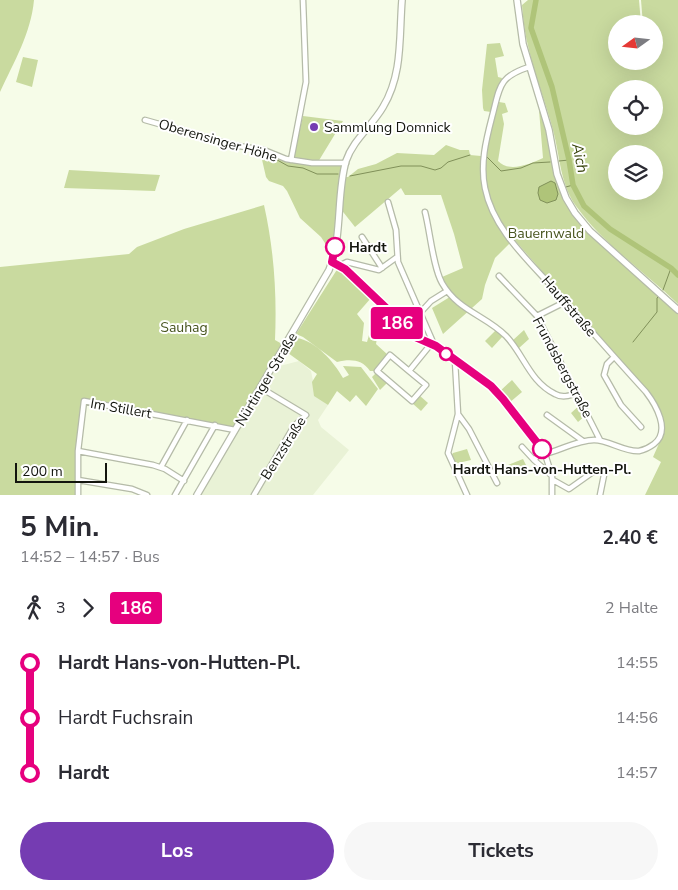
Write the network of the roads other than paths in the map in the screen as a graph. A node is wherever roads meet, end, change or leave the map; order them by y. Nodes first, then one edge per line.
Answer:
1 (303, 0) edge
2 (402, 0) edge
3 (517, 0) edge
4 (530, 66) junction
5 (145, 120) dead end
6 (291, 160) junction
7 (346, 163) junction
8 (388, 202) dead end
9 (425, 212) dead end
10 (362, 237) dead end
11 (397, 257) junction
12 (332, 262) junction
13 (341, 266) junction
14 (382, 268) junction
15 (499, 276) dead end
16 (447, 290) junction
17 (565, 302) junction
18 (678, 310) edge
19 (420, 313) junction
20 (536, 316) junction
21 (431, 344) junction
22 (614, 357) junction
23 (455, 361) junction
24 (409, 371) junction
25 (266, 391) dead end
26 (577, 393) junction
27 (458, 414) junction
28 (547, 415) dead end
29 (188, 420) junction
30 (215, 425) junction
31 (641, 427) dead end
32 (235, 430) junction
33 (583, 440) junction
34 (600, 440) junction
35 (522, 447) dead end
36 (78, 451) junction
37 (544, 452) junction
38 (534, 460) junction
39 (161, 467) junction
40 (552, 478) junction
41 (78, 480) junction
42 (184, 481) junction
43 (497, 483) dead end
44 (78, 495) edge
45 (147, 495) edge
46 (176, 495) edge
47 (198, 495) edge
48 (254, 495) edge
49 (467, 495) edge
50 (552, 495) edge
51 (600, 495) edge

1 - 6 street, Oberensinger Höhe
2 - 7 main road
3 - 4 main road
4 - 17 street, Hauffstraße
4 - 18 main road
5 - 6 street, Oberensinger Höhe
6 - 7 street, Oberensinger Höhe
7 - 12 main road, Nürtinger Straße
8 - 11 street
9 - 16 street
10 - 14 street
11 - 14 street
11 - 19 street
12 - 13 street
12 - 32 main road, Nürtinger Straße
13 - 14 street
13 - 21 street
15 - 20 street, Frundsbergstraße
16 - 19 street
16 - 26 street
17 - 20 street
17 - 22 street, Hauffstraße
19 - 21 street
20 - 26 street, Frundsbergstraße
21 - 23 street
21 - 24 street
22 - 31 street
22 - 34 street, Hauffstraße
23 - 27 street
23 - 37 street
24 - 24 street
25 - 48 street, Benzstraße
26 - 34 street, Frundsbergstraße
27 - 43 street
27 - 49 street
28 - 33 street
29 - 30 street, Im Stillert
29 - 36 street, Im Stillert
29 - 39 street
30 - 32 street, Im Stillert
30 - 42 street
32 - 47 main road, Nürtinger Straße
33 - 34 street, Hauffstraße
33 - 37 street, Hauffstraße
35 - 38 street
36 - 39 street
36 - 41 street, Im Stillert
37 - 38 street
37 - 40 street
38 - 40 street
39 - 42 street
40 - 50 street
40 - 51 street
41 - 44 street, Im Stillert
41 - 45 street
42 - 46 street

